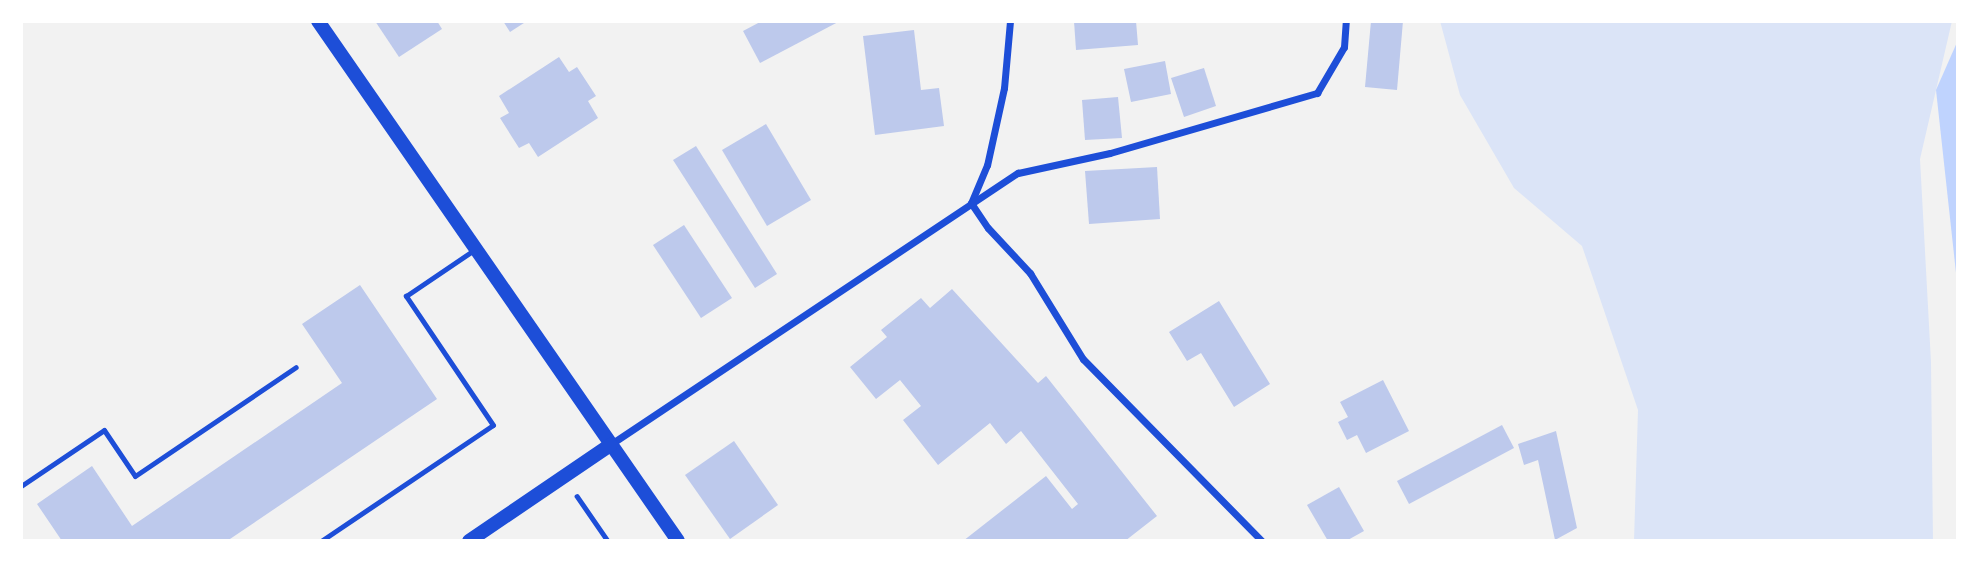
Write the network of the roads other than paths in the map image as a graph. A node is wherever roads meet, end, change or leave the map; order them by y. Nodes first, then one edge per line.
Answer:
1 (318, 21) edge
2 (1010, 21) edge
3 (1346, 21) edge
4 (971, 203) junction
5 (474, 250) junction
6 (296, 367) dead end
7 (610, 445) junction
8 (21, 486) edge
9 (321, 541) edge
10 (469, 541) edge
11 (678, 541) edge
12 (1262, 541) edge

1 - 5 main road
2 - 4 street
3 - 4 street
4 - 7 street
4 - 12 street
5 - 7 main road
5 - 9 lane
6 - 8 lane
7 - 10 main road
7 - 11 main road

